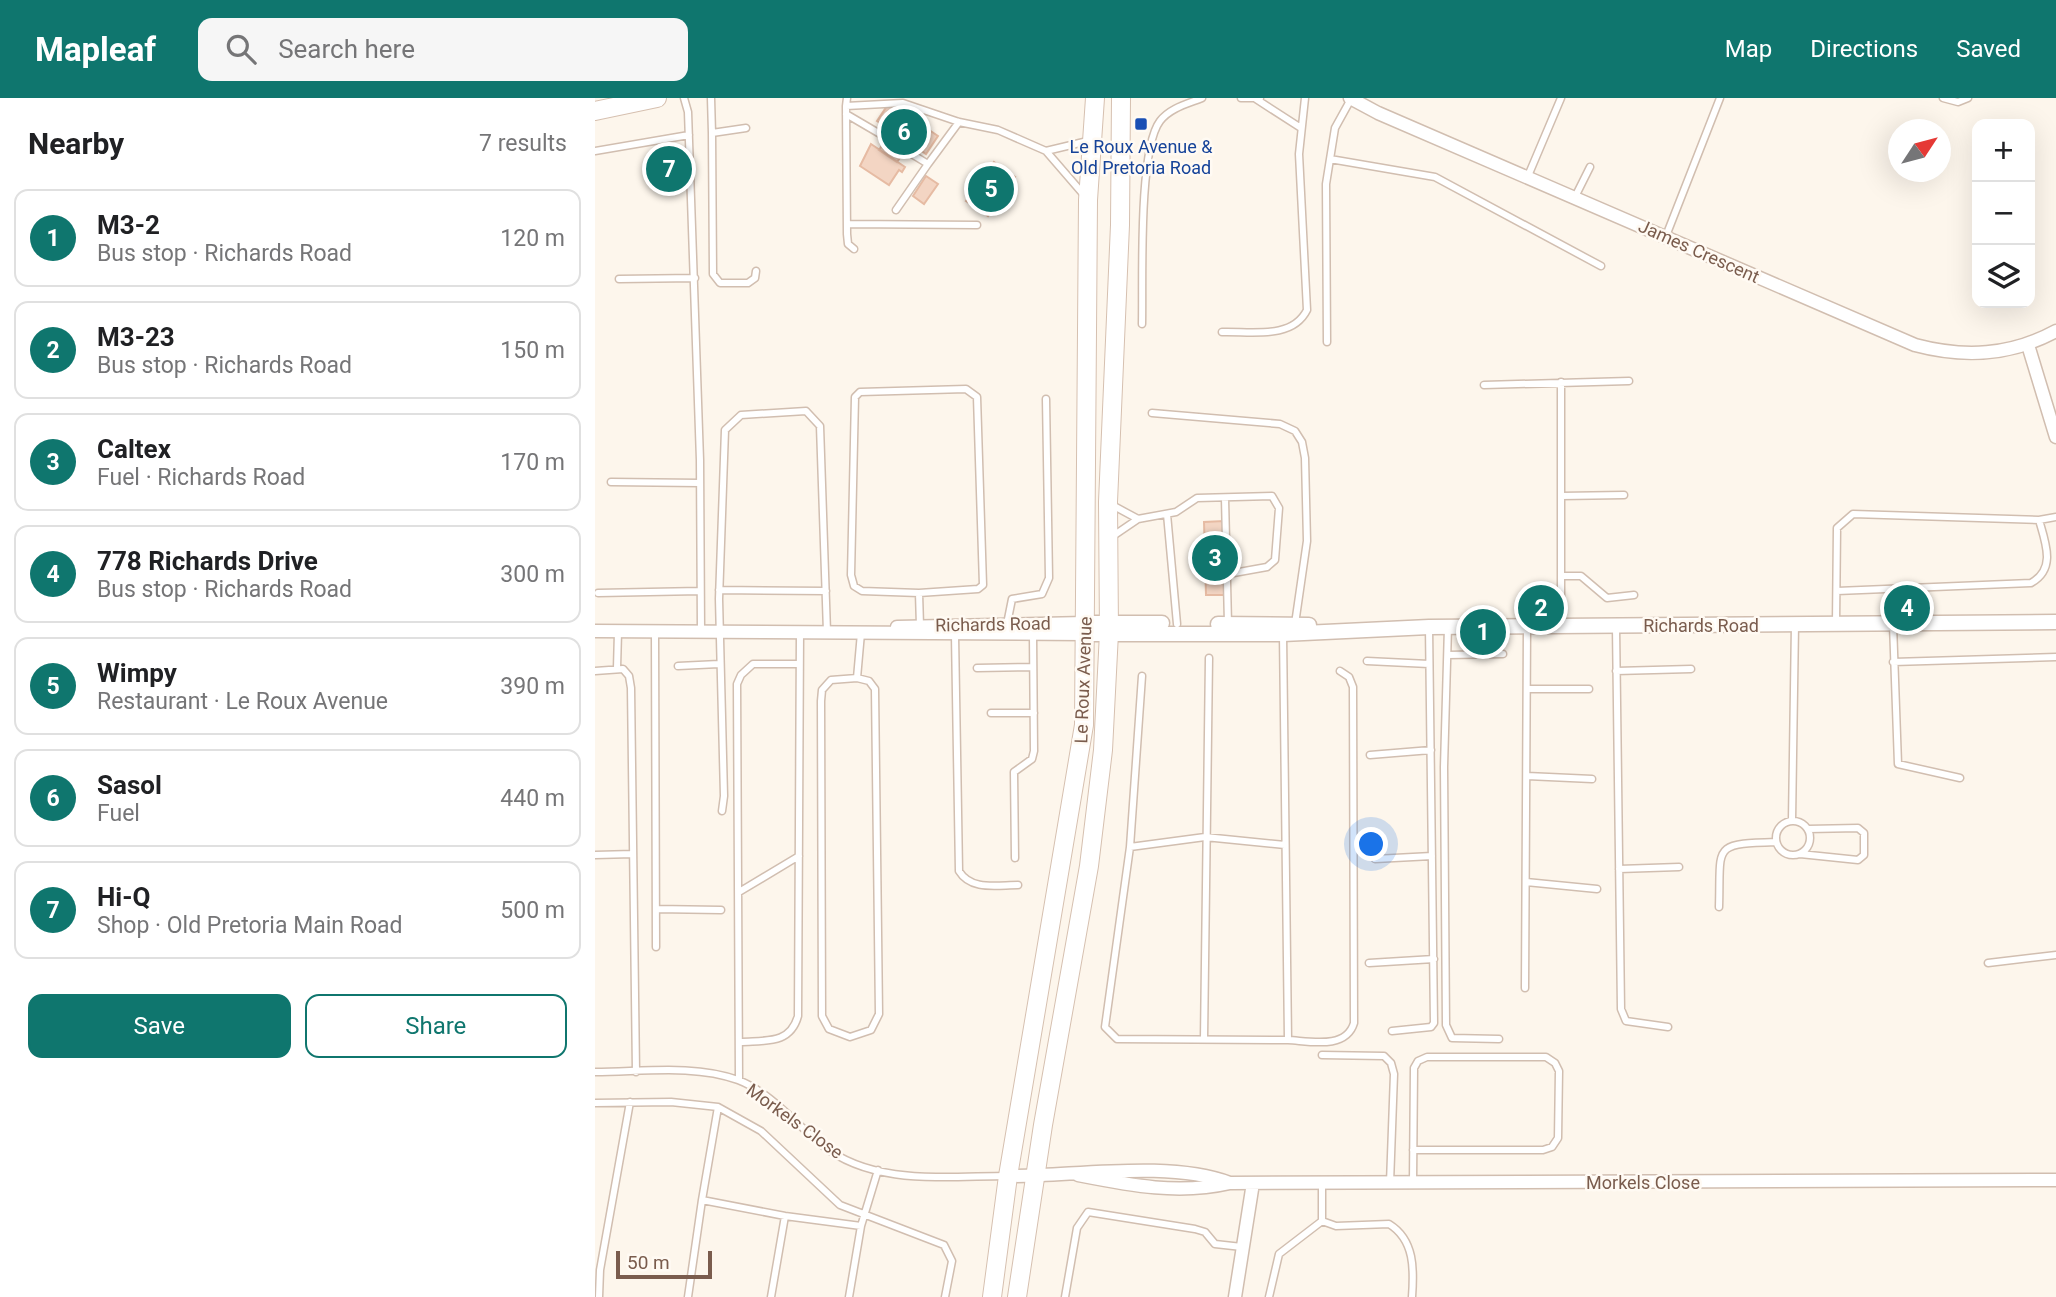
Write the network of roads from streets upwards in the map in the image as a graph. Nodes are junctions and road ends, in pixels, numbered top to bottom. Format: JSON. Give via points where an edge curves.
{"nodes":[{"id":1,"x":657,"y":98,"type":"edge"},
{"id":2,"x":1121,"y":98,"type":"edge"},
{"id":3,"x":1351,"y":99,"type":"edge"},
{"id":4,"x":1094,"y":100,"type":"edge"},
{"id":5,"x":595,"y":111,"type":"edge"},
{"id":6,"x":2056,"y":331,"type":"edge"},
{"id":7,"x":2028,"y":345,"type":"junction"},
{"id":8,"x":2056,"y":437,"type":"edge"},
{"id":9,"x":2056,"y":622,"type":"edge"},
{"id":10,"x":1109,"y":627,"type":"junction"},
{"id":11,"x":1085,"y":628,"type":"junction"},
{"id":12,"x":1228,"y":628,"type":"junction"},
{"id":13,"x":1345,"y":629,"type":"junction"},
{"id":14,"x":595,"y":631,"type":"edge"},
{"id":15,"x":856,"y":633,"type":"junction"},
{"id":16,"x":1009,"y":1176,"type":"junction"},
{"id":17,"x":1037,"y":1176,"type":"junction"},
{"id":18,"x":2056,"y":1180,"type":"edge"},
{"id":19,"x":1253,"y":1183,"type":"junction"},
{"id":20,"x":992,"y":1297,"type":"edge"},
{"id":21,"x":1017,"y":1297,"type":"edge"},
{"id":22,"x":1235,"y":1297,"type":"edge"}],
"edges":[{"from":1,"to":5,"type":"main road"},
{"from":2,"to":10,"type":"main road","name":"Le Roux Avenue","via":[[1108,502]]},
{"from":3,"to":7,"type":"street","name":"James Crescent","via":[[1915,345],[1977,354]]},
{"from":4,"to":11,"type":"main road","name":"Le Roux Avenue","via":[[1088,200]]},
{"from":6,"to":7,"type":"street","name":"James Crescent"},
{"from":7,"to":8,"type":"street"},
{"from":9,"to":13,"type":"street","name":"Richards Road"},
{"from":10,"to":11,"type":"street","name":"Richards Road"},
{"from":10,"to":12,"type":"street","name":"Richards Road"},
{"from":10,"to":12,"type":"street","name":"Richards Road","via":[[1177,624]]},
{"from":10,"to":17,"type":"main road","name":"Le Roux Avenue","via":[[1095,822]]},
{"from":11,"to":15,"type":"street","name":"Richards Road","via":[[1033,635]]},
{"from":11,"to":15,"type":"street","name":"Richards Road","via":[[1007,624]]},
{"from":11,"to":16,"type":"main road","name":"Le Roux Avenue","via":[[1081,750]]},
{"from":12,"to":13,"type":"street","name":"Richards Road","via":[[1295,624]]},
{"from":12,"to":13,"type":"street","name":"Richards Road","via":[[1283,634]]},
{"from":14,"to":15,"type":"street","name":"Richards Road"},
{"from":16,"to":17,"type":"street","name":"Morkels Close"},
{"from":16,"to":20,"type":"main road","name":"Le Roux Avenue"},
{"from":17,"to":19,"type":"street","name":"Morkels Close","via":[[1169,1172]]},
{"from":17,"to":21,"type":"main road","name":"Le Roux Avenue"},
{"from":18,"to":19,"type":"street","name":"Morkels Close"},
{"from":19,"to":22,"type":"street"}]}
